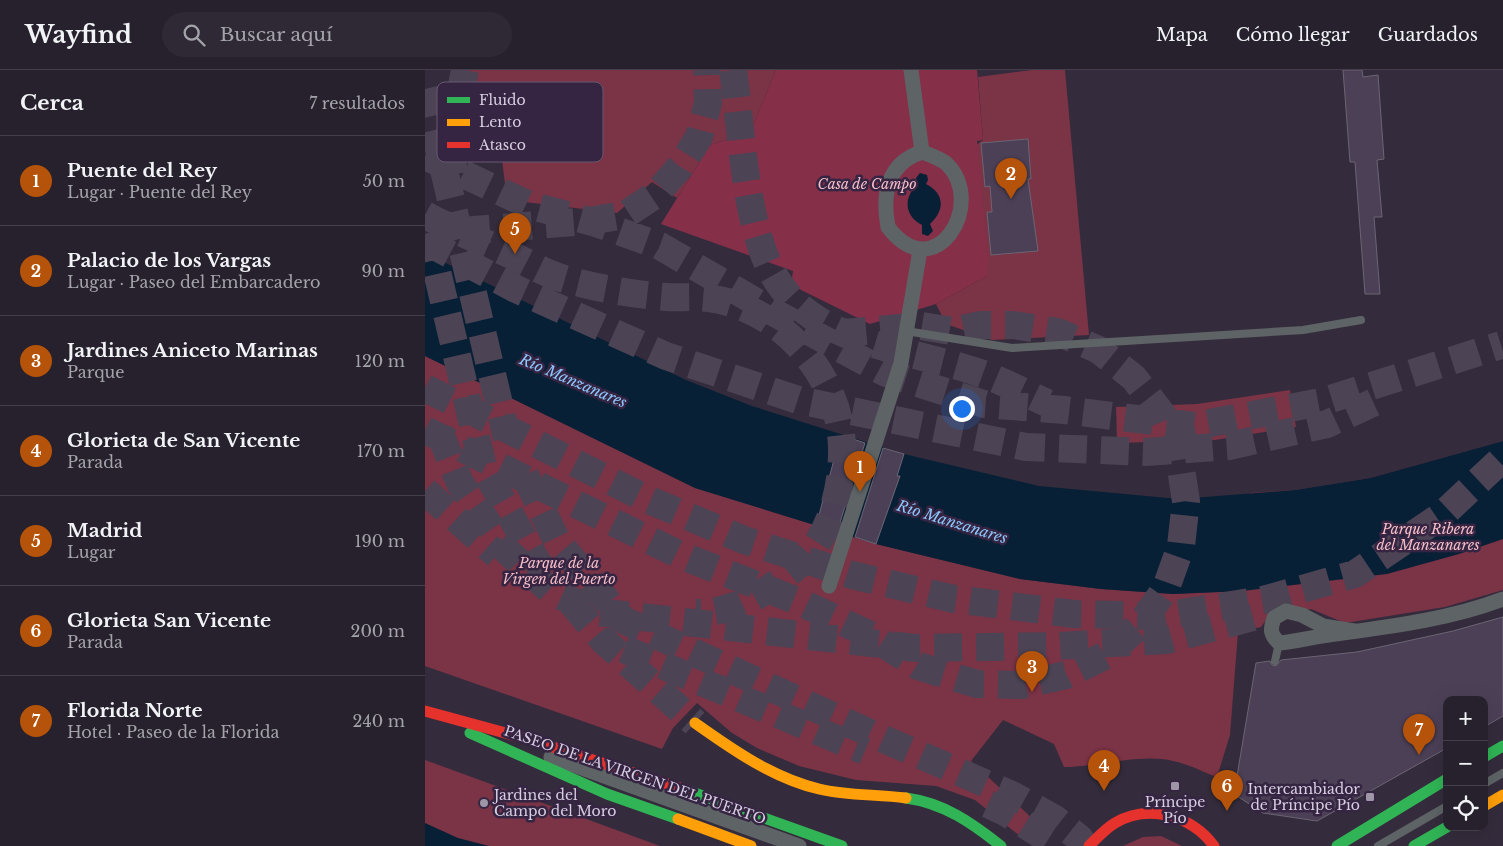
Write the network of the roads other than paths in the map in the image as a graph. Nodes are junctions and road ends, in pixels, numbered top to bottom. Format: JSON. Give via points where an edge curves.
{"nodes":[{"id":1,"x":911,"y":70,"type":"edge"},
{"id":2,"x":922,"y":152,"type":"junction"},
{"id":3,"x":920,"y":250,"type":"junction"},
{"id":4,"x":1361,"y":320,"type":"dead end"},
{"id":5,"x":906,"y":331,"type":"junction"},
{"id":6,"x":829,"y":586,"type":"dead end"},
{"id":7,"x":1503,"y":599,"type":"edge"},
{"id":8,"x":1354,"y":631,"type":"junction"},
{"id":9,"x":1279,"y":643,"type":"junction"},
{"id":10,"x":1275,"y":661,"type":"dead end"},
{"id":11,"x":425,"y":712,"type":"edge"},
{"id":12,"x":695,"y":723,"type":"tunnel mouth"},
{"id":13,"x":1503,"y":746,"type":"edge"},
{"id":14,"x":1488,"y":755,"type":"edge"},
{"id":15,"x":1503,"y":772,"type":"edge"},
{"id":16,"x":1443,"y":781,"type":"edge"},
{"id":17,"x":1488,"y":781,"type":"edge"},
{"id":18,"x":1503,"y":795,"type":"edge"},
{"id":19,"x":1488,"y":804,"type":"edge"},
{"id":20,"x":1443,"y":808,"type":"edge"},
{"id":21,"x":968,"y":822,"type":"junction"},
{"id":22,"x":1443,"y":829,"type":"edge"},
{"id":23,"x":1098,"y":841,"type":"edge"},
{"id":24,"x":751,"y":846,"type":"edge"},
{"id":25,"x":799,"y":846,"type":"edge"},
{"id":26,"x":842,"y":846,"type":"edge"},
{"id":27,"x":980,"y":846,"type":"edge"},
{"id":28,"x":1001,"y":846,"type":"edge"},
{"id":29,"x":1089,"y":846,"type":"edge"},
{"id":30,"x":1214,"y":846,"type":"edge"},
{"id":31,"x":1337,"y":846,"type":"edge"},
{"id":32,"x":1378,"y":846,"type":"edge"},
{"id":33,"x":1414,"y":846,"type":"edge"}],
"edges":[{"from":1,"to":2,"type":"street"},
{"from":2,"to":3,"type":"street","via":[[902,162],[885,193],[888,228],[906,245]]},
{"from":2,"to":3,"type":"street","via":[[947,164],[959,188],[961,206],[955,226],[945,242],[932,249]]},
{"from":3,"to":5,"type":"street"},
{"from":4,"to":5,"type":"lane","via":[[1303,330],[1012,348]]},
{"from":5,"to":6,"type":"street","via":[[901,363]]},
{"from":7,"to":8,"type":"street","via":[[1473,610]]},
{"from":8,"to":9,"type":"street"},
{"from":8,"to":9,"type":"street","via":[[1323,626],[1286,611],[1274,618],[1270,630]]},
{"from":9,"to":10,"type":"lane"},
{"from":11,"to":24,"type":"main road","name":"PASEO DE LA VIRGEN DEL PUERTO","via":[[607,794]]},
{"from":11,"to":25,"type":"street","name":"PASEO DE LA VIRGEN DEL PUERTO"},
{"from":11,"to":26,"type":"main road","name":"PASEO DE LA VIRGEN DEL PUERTO","via":[[496,728],[619,767]]},
{"from":12,"to":21,"type":"main road","via":[[731,749],[790,780],[820,790],[921,800],[945,808]]},
{"from":13,"to":14,"type":"main road"},
{"from":15,"to":17,"type":"lane"},
{"from":16,"to":31,"type":"main road"},
{"from":18,"to":19,"type":"main road"},
{"from":20,"to":32,"type":"lane"},
{"from":21,"to":27,"type":"main road"},
{"from":21,"to":28,"type":"main road"},
{"from":22,"to":33,"type":"main road"},
{"from":23,"to":29,"type":"main road"},
{"from":23,"to":30,"type":"main road","via":[[1123,820],[1144,814],[1160,814],[1191,824]]}]}
